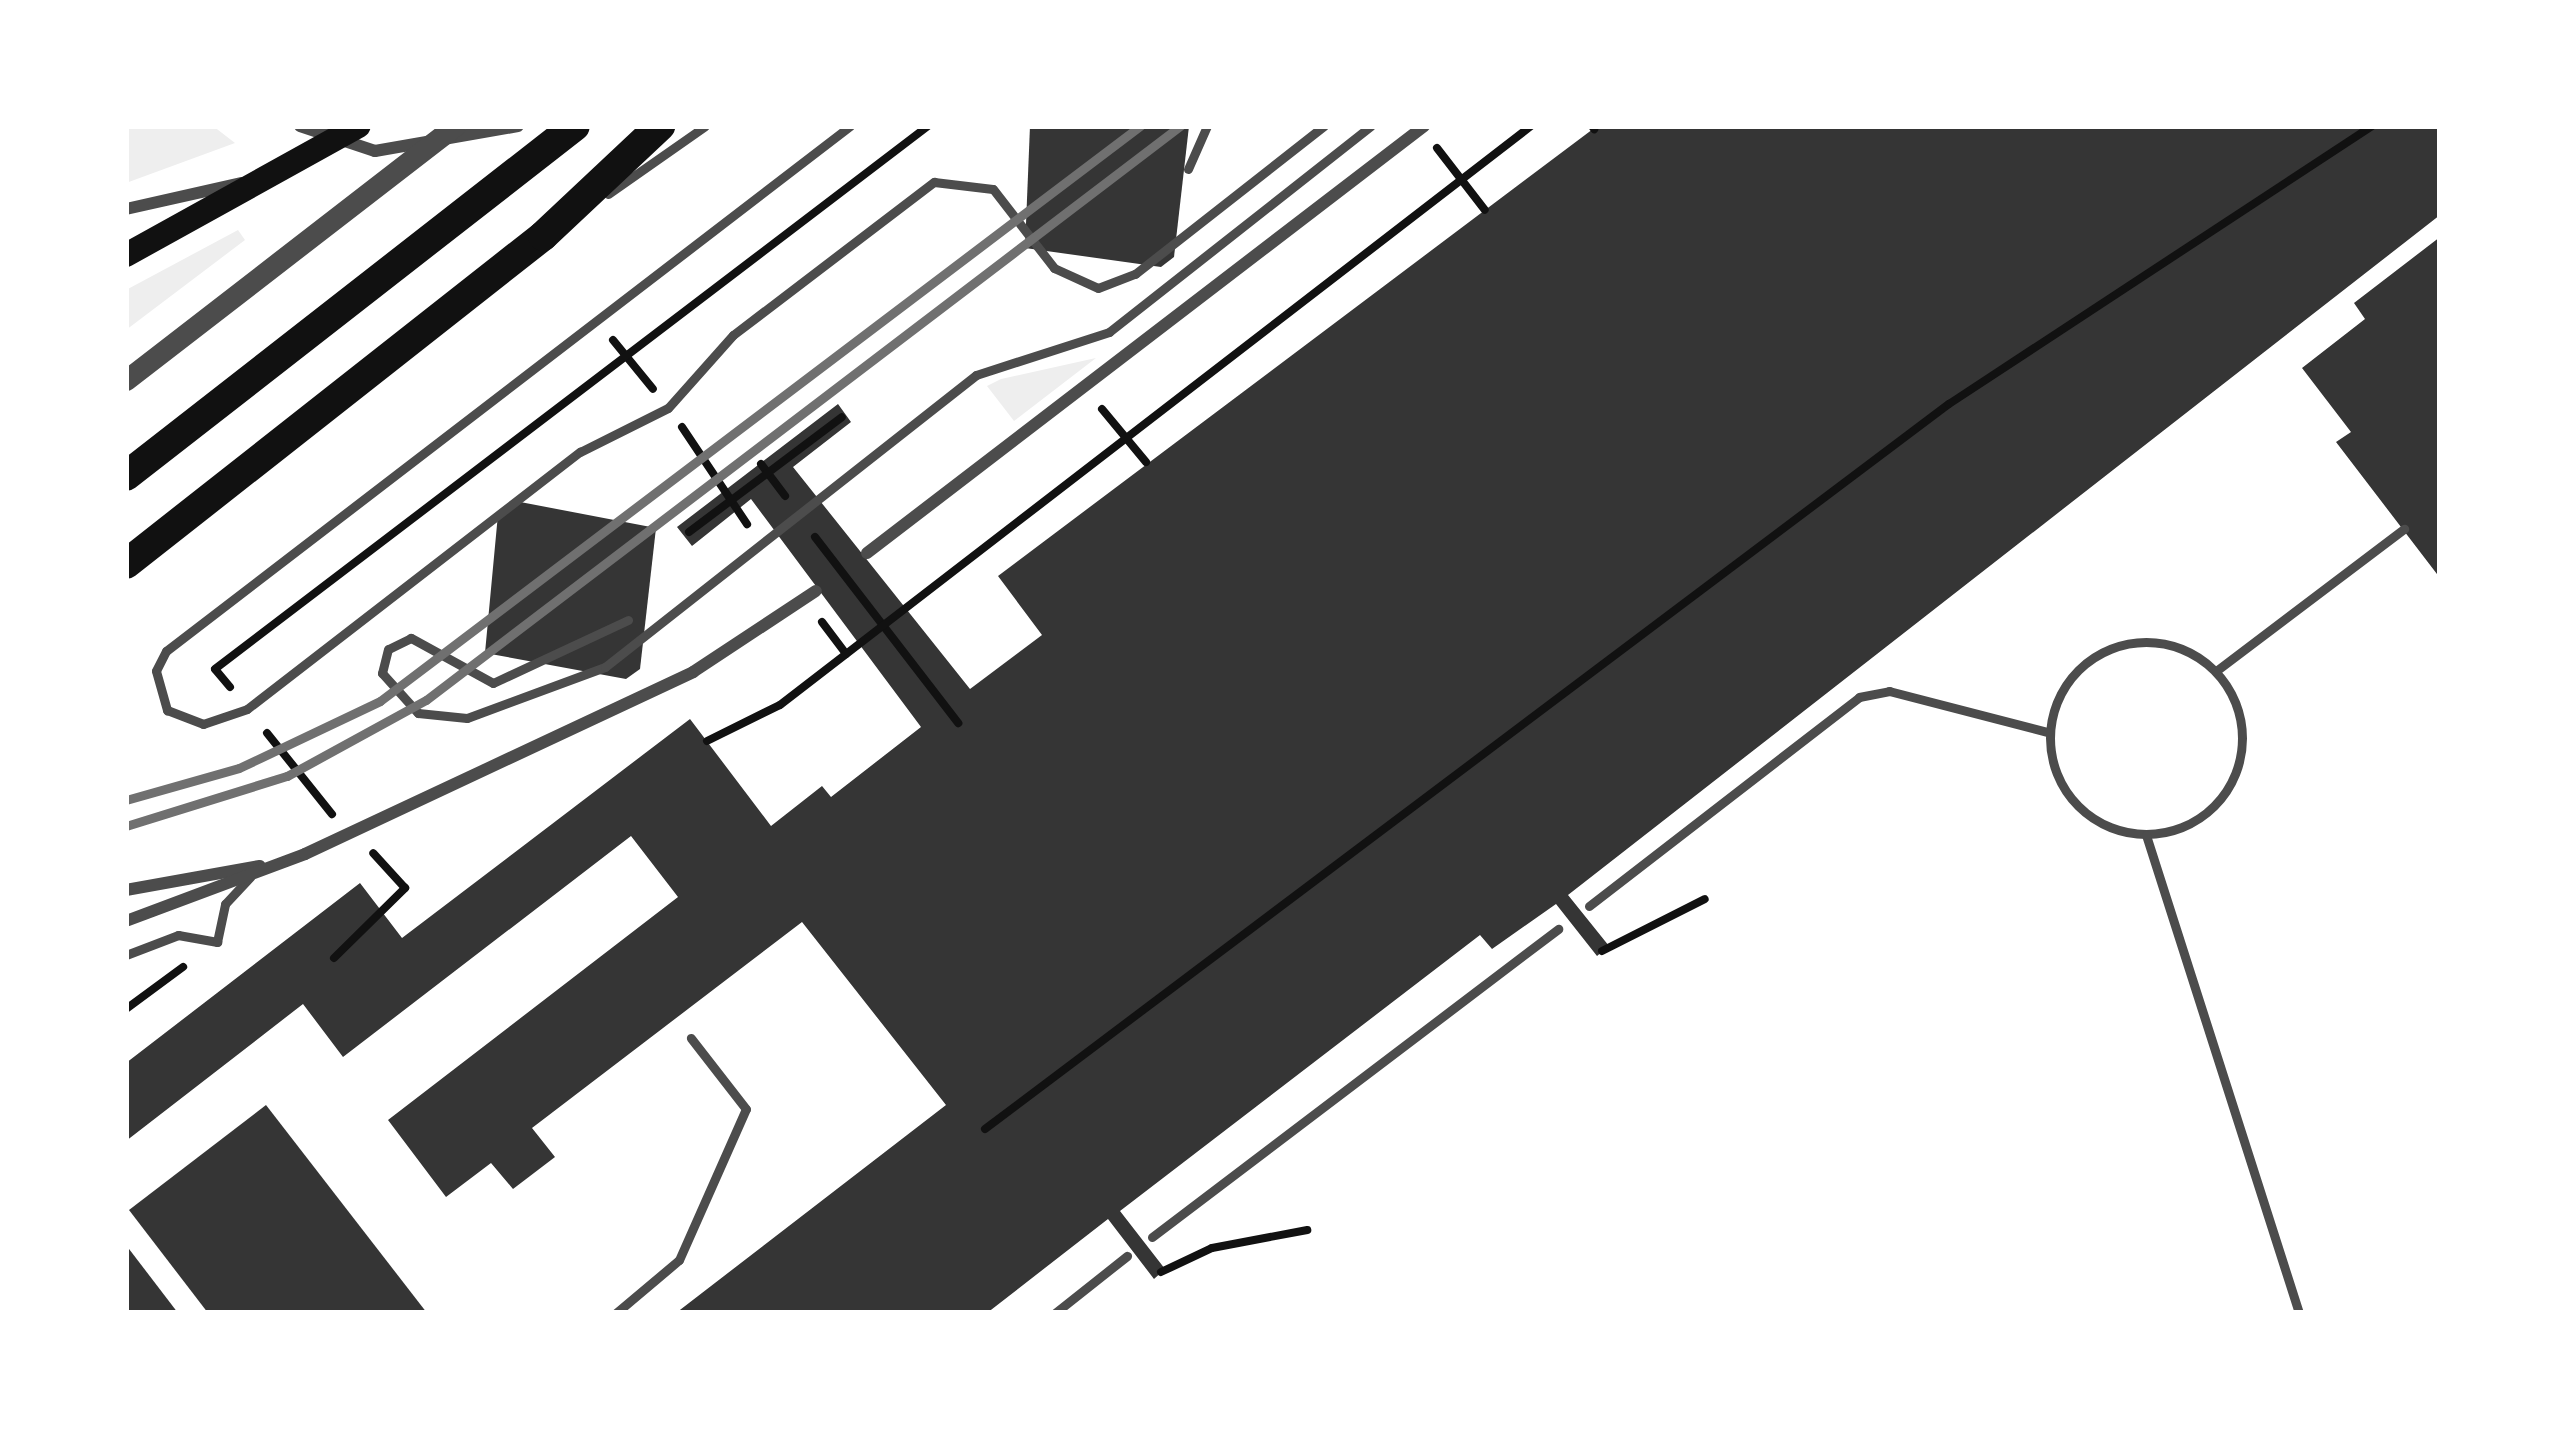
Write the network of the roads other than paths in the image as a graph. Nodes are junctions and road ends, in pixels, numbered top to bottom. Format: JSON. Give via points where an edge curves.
{"nodes":[{"id":1,"x":300,"y":126,"type":"edge"},
{"id":2,"x":359,"y":126,"type":"edge"},
{"id":3,"x":455,"y":126,"type":"edge"},
{"id":4,"x":518,"y":126,"type":"edge"},
{"id":5,"x":574,"y":126,"type":"edge"},
{"id":6,"x":660,"y":126,"type":"edge"},
{"id":7,"x":705,"y":126,"type":"edge"},
{"id":8,"x":850,"y":126,"type":"edge"},
{"id":9,"x":1207,"y":126,"type":"edge"},
{"id":10,"x":1324,"y":126,"type":"edge"},
{"id":11,"x":1371,"y":126,"type":"edge"},
{"id":12,"x":1423,"y":127,"type":"edge"},
{"id":13,"x":1188,"y":170,"type":"dead end"},
{"id":14,"x":260,"y":178,"type":"junction"},
{"id":15,"x":126,"y":209,"type":"edge"},
{"id":16,"x":543,"y":236,"type":"junction"},
{"id":17,"x":126,"y":256,"type":"edge"},
{"id":18,"x":126,"y":380,"type":"edge"},
{"id":19,"x":126,"y":476,"type":"edge"},
{"id":20,"x":2404,"y":529,"type":"dead end"},
{"id":21,"x":867,"y":553,"type":"dead end"},
{"id":22,"x":126,"y":564,"type":"edge"},
{"id":23,"x":816,"y":591,"type":"dead end"},
{"id":24,"x":628,"y":620,"type":"dead end"},
{"id":25,"x":2216,"y":670,"type":"junction"},
{"id":26,"x":2048,"y":732,"type":"junction"},
{"id":27,"x":2146,"y":835,"type":"junction"},
{"id":28,"x":305,"y":854,"type":"junction"},
{"id":29,"x":250,"y":878,"type":"junction"},
{"id":30,"x":126,"y":890,"type":"edge"},
{"id":31,"x":1588,"y":906,"type":"dead end"},
{"id":32,"x":126,"y":920,"type":"edge"},
{"id":33,"x":1558,"y":929,"type":"dead end"},
{"id":34,"x":126,"y":955,"type":"edge"},
{"id":35,"x":691,"y":1037,"type":"dead end"},
{"id":36,"x":1152,"y":1237,"type":"dead end"},
{"id":37,"x":1127,"y":1256,"type":"dead end"},
{"id":38,"x":616,"y":1313,"type":"edge"},
{"id":39,"x":1055,"y":1313,"type":"edge"},
{"id":40,"x":2299,"y":1313,"type":"edge"}],
"edges":[{"from":1,"to":4,"type":"street","via":[[375,151],[496,136]]},
{"from":2,"to":14,"type":"main road"},
{"from":3,"to":18,"type":"street"},
{"from":5,"to":19,"type":"main road"},
{"from":6,"to":16,"type":"main road"},
{"from":7,"to":16,"type":"lane"},
{"from":8,"to":10,"type":"lane","via":[[166,651],[156,671],[167,710],[203,724],[247,709],[580,452],[668,408],[733,335],[934,182],[994,189],[1054,268],[1098,288],[1135,274]]},
{"from":9,"to":13,"type":"lane"},
{"from":11,"to":24,"type":"lane","via":[[1108,332],[976,375],[605,667],[467,718],[418,713],[382,673],[388,649],[411,638],[493,683]]},
{"from":12,"to":21,"type":"street"},
{"from":14,"to":15,"type":"street"},
{"from":14,"to":17,"type":"main road"},
{"from":16,"to":22,"type":"main road"},
{"from":20,"to":25,"type":"lane"},
{"from":23,"to":28,"type":"street","via":[[693,672]]},
{"from":25,"to":26,"type":"lane","via":[[2189,651],[2126,643],[2072,675]]},
{"from":25,"to":27,"type":"lane","via":[[2234,697],[2241,760],[2206,814]]},
{"from":26,"to":27,"type":"lane","via":[[2051,764],[2086,816]]},
{"from":26,"to":31,"type":"lane","via":[[1889,691],[1859,697]]},
{"from":27,"to":40,"type":"lane"},
{"from":28,"to":29,"type":"street"},
{"from":28,"to":30,"type":"street"},
{"from":29,"to":32,"type":"street"},
{"from":29,"to":34,"type":"lane","via":[[225,904],[217,942],[178,935]]},
{"from":33,"to":36,"type":"lane"},
{"from":35,"to":38,"type":"lane","via":[[746,1109],[679,1260]]},
{"from":37,"to":39,"type":"lane"}]}
